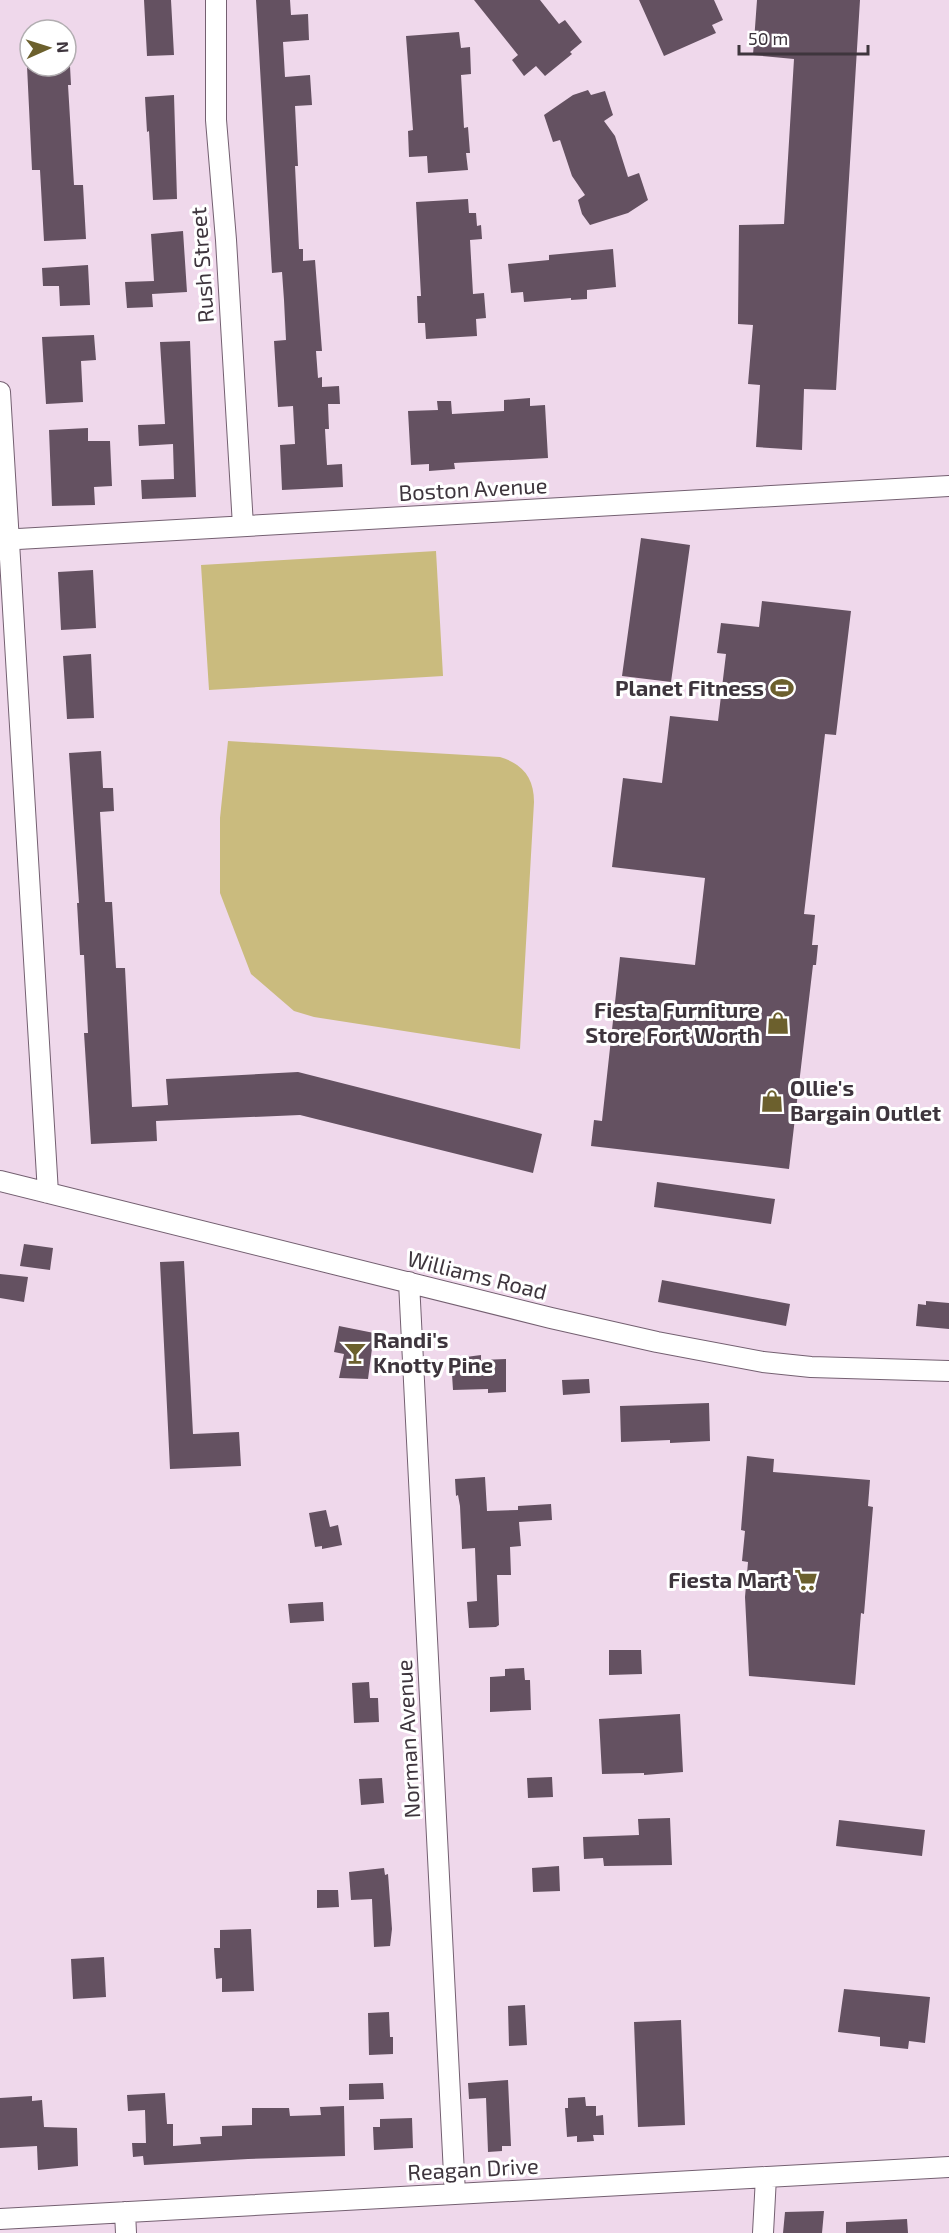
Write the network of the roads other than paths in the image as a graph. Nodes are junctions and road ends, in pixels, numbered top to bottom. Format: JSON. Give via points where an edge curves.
{"nodes":[{"id":1,"x":216,"y":0,"type":"edge"},
{"id":2,"x":0,"y":392,"type":"edge"},
{"id":3,"x":949,"y":486,"type":"edge"},
{"id":4,"x":243,"y":526,"type":"junction"},
{"id":5,"x":4,"y":540,"type":"edge"},
{"id":6,"x":0,"y":1181,"type":"edge"},
{"id":7,"x":48,"y":1193,"type":"junction"},
{"id":8,"x":409,"y":1282,"type":"junction"},
{"id":9,"x":949,"y":1371,"type":"edge"},
{"id":10,"x":949,"y":2167,"type":"edge"},
{"id":11,"x":766,"y":2177,"type":"junction"},
{"id":12,"x":455,"y":2194,"type":"junction"},
{"id":13,"x":125,"y":2212,"type":"junction"},
{"id":14,"x":0,"y":2219,"type":"edge"},
{"id":15,"x":126,"y":2233,"type":"edge"},
{"id":16,"x":763,"y":2233,"type":"edge"}],
"edges":[{"from":1,"to":4,"type":"street","name":"Rush Street","via":[[216,120]]},
{"from":2,"to":5,"type":"street"},
{"from":3,"to":4,"type":"street","name":"Boston Avenue"},
{"from":4,"to":5,"type":"street","name":"Boston Avenue"},
{"from":5,"to":7,"type":"street"},
{"from":6,"to":7,"type":"street","name":"Williams Road"},
{"from":7,"to":8,"type":"street","name":"Williams Road"},
{"from":8,"to":9,"type":"street","name":"Williams Road","via":[[657,1342],[763,1362]]},
{"from":8,"to":12,"type":"street","name":"Norman Avenue"},
{"from":10,"to":11,"type":"street","name":"Reagan Drive"},
{"from":11,"to":12,"type":"street","name":"Reagan Drive"},
{"from":11,"to":16,"type":"street"},
{"from":12,"to":13,"type":"street","name":"Reagan Drive"},
{"from":13,"to":14,"type":"street","name":"Reagan Drive"},
{"from":13,"to":15,"type":"street"}]}
